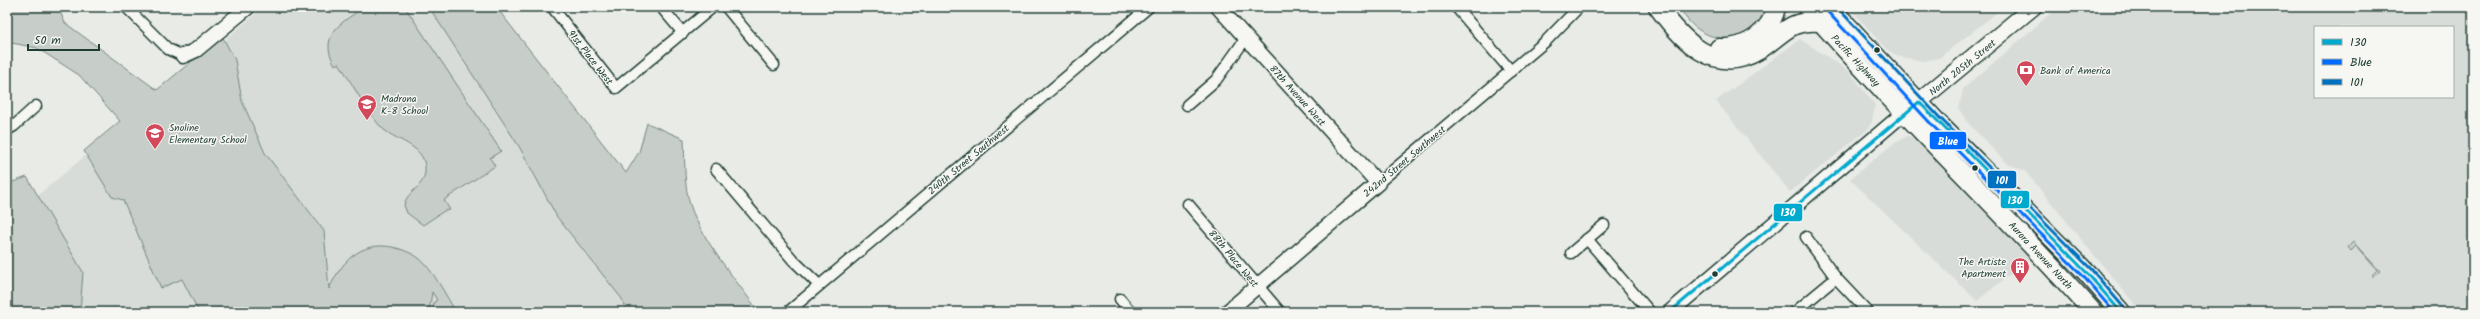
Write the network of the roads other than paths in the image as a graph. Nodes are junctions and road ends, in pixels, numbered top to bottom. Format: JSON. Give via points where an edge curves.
{"nodes":[{"id":1,"x":126,"y":7,"type":"edge"},
{"id":2,"x":248,"y":7,"type":"edge"},
{"id":3,"x":552,"y":7,"type":"edge"},
{"id":4,"x":661,"y":7,"type":"edge"},
{"id":5,"x":713,"y":7,"type":"edge"},
{"id":6,"x":726,"y":7,"type":"edge"},
{"id":7,"x":1149,"y":7,"type":"edge"},
{"id":8,"x":1218,"y":7,"type":"edge"},
{"id":9,"x":1456,"y":7,"type":"edge"},
{"id":10,"x":1579,"y":7,"type":"edge"},
{"id":11,"x":1658,"y":7,"type":"edge"},
{"id":12,"x":1674,"y":7,"type":"edge"},
{"id":13,"x":1776,"y":7,"type":"edge"},
{"id":14,"x":1808,"y":7,"type":"edge"},
{"id":15,"x":1830,"y":7,"type":"edge"},
{"id":16,"x":2033,"y":7,"type":"edge"},
{"id":17,"x":1821,"y":22,"type":"junction"},
{"id":18,"x":683,"y":33,"type":"junction"},
{"id":19,"x":1246,"y":38,"type":"junction"},
{"id":20,"x":183,"y":56,"type":"joint"},
{"id":21,"x":774,"y":65,"type":"dead end"},
{"id":22,"x":1511,"y":71,"type":"junction"},
{"id":23,"x":1919,"y":102,"type":"junction"},
{"id":24,"x":1187,"y":105,"type":"dead end"},
{"id":25,"x":36,"y":106,"type":"dead end"},
{"id":26,"x":1904,"y":113,"type":"junction"},
{"id":27,"x":7,"y":130,"type":"edge"},
{"id":28,"x":716,"y":169,"type":"dead end"},
{"id":29,"x":1378,"y":183,"type":"junction"},
{"id":30,"x":1188,"y":204,"type":"dead end"},
{"id":31,"x":1604,"y":225,"type":"dead end"},
{"id":32,"x":1806,"y":237,"type":"dead end"},
{"id":33,"x":1587,"y":239,"type":"junction"},
{"id":34,"x":1571,"y":253,"type":"dead end"},
{"id":35,"x":1836,"y":278,"type":"junction"},
{"id":36,"x":819,"y":285,"type":"junction"},
{"id":37,"x":1257,"y":286,"type":"junction"},
{"id":38,"x":1120,"y":299,"type":"dead end"},
{"id":39,"x":788,"y":312,"type":"edge"},
{"id":40,"x":1131,"y":312,"type":"edge"},
{"id":41,"x":1227,"y":312,"type":"edge"},
{"id":42,"x":1280,"y":312,"type":"edge"},
{"id":43,"x":1650,"y":312,"type":"edge"},
{"id":44,"x":1670,"y":312,"type":"edge"},
{"id":45,"x":1796,"y":312,"type":"edge"},
{"id":46,"x":1868,"y":312,"type":"edge"},
{"id":47,"x":2093,"y":312,"type":"edge"},
{"id":48,"x":2121,"y":312,"type":"edge"}],
"edges":[{"from":1,"to":20,"type":"street","via":[[168,49]]},
{"from":2,"to":20,"type":"street","via":[[196,50]]},
{"from":3,"to":18,"type":"street","name":"91st Place West","via":[[616,88]]},
{"from":4,"to":18,"type":"street"},
{"from":5,"to":18,"type":"street"},
{"from":6,"to":21,"type":"street"},
{"from":7,"to":36,"type":"street","name":"240th Street Southwest"},
{"from":8,"to":19,"type":"street","name":"87th Avenue West"},
{"from":9,"to":22,"type":"street"},
{"from":10,"to":22,"type":"street","name":"242nd Street Southwest","via":[[1546,41]]},
{"from":11,"to":17,"type":"highway","via":[[1679,36],[1691,46],[1705,54],[1733,59],[1748,56],[1790,27],[1804,21]]},
{"from":12,"to":13,"type":"highway","via":[[1682,26],[1691,36],[1704,44],[1722,48],[1736,47],[1761,34],[1769,27]]},
{"from":14,"to":17,"type":"highway","name":"Pacific Highway"},
{"from":15,"to":23,"type":"highway","name":"Pacific Highway"},
{"from":16,"to":23,"type":"main road","name":"North 205th Street"},
{"from":17,"to":26,"type":"highway","name":"Pacific Highway"},
{"from":19,"to":24,"type":"street","via":[[1216,80]]},
{"from":19,"to":29,"type":"street","name":"87th Avenue West"},
{"from":22,"to":29,"type":"street","name":"242nd Street Southwest"},
{"from":23,"to":26,"type":"main road","name":"North 205th Street"},
{"from":23,"to":48,"type":"highway","name":"Aurora Avenue North","via":[[2087,272]]},
{"from":25,"to":27,"type":"street"},
{"from":26,"to":44,"type":"street","name":"North 205th Street"},
{"from":26,"to":47,"type":"highway","name":"Aurora Avenue North"},
{"from":28,"to":36,"type":"street","via":[[793,260]]},
{"from":29,"to":37,"type":"street","name":"242nd Street Southwest"},
{"from":30,"to":37,"type":"street","name":"88th Place West"},
{"from":31,"to":33,"type":"street"},
{"from":32,"to":35,"type":"street"},
{"from":33,"to":34,"type":"street"},
{"from":33,"to":43,"type":"street"},
{"from":35,"to":45,"type":"street"},
{"from":35,"to":46,"type":"street"},
{"from":36,"to":39,"type":"street","name":"240th Street Southwest"},
{"from":37,"to":41,"type":"street","name":"242nd Street Southwest"},
{"from":37,"to":42,"type":"street","name":"88th Place West"},
{"from":38,"to":40,"type":"street"}]}
